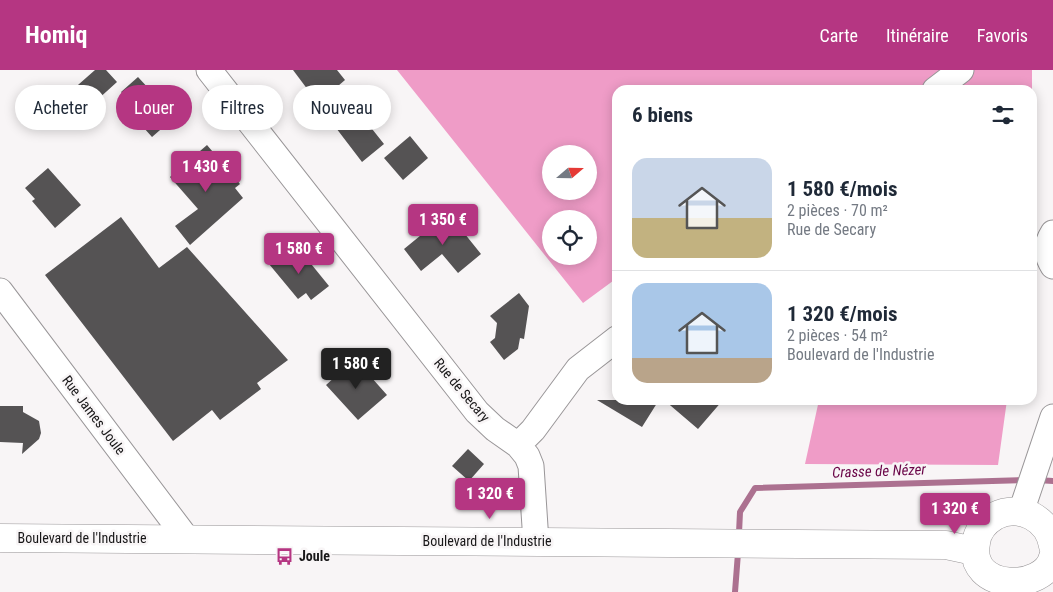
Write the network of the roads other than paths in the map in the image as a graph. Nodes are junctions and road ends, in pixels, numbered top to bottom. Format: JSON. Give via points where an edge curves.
{"nodes":[{"id":1,"x":209,"y":70,"type":"edge"},
{"id":2,"x":961,"y":70,"type":"edge"},
{"id":3,"x":942,"y":85,"type":"edge"},
{"id":4,"x":1053,"y":233,"type":"edge"},
{"id":5,"x":1053,"y":266,"type":"edge"},
{"id":6,"x":0,"y":291,"type":"edge"},
{"id":7,"x":612,"y":343,"type":"edge"},
{"id":8,"x":1053,"y":417,"type":"edge"},
{"id":9,"x":518,"y":445,"type":"junction"},
{"id":10,"x":1029,"y":490,"type":"junction"},
{"id":11,"x":0,"y":538,"type":"edge"},
{"id":12,"x":187,"y":539,"type":"junction"},
{"id":13,"x":536,"y":542,"type":"junction"},
{"id":14,"x":1053,"y":546,"type":"edge"},
{"id":15,"x":974,"y":551,"type":"junction"},
{"id":16,"x":1053,"y":556,"type":"edge"},
{"id":17,"x":1014,"y":591,"type":"edge"}],
"edges":[{"from":1,"to":9,"type":"street","name":"Rue de Secary","via":[[477,412]]},
{"from":2,"to":3,"type":"street"},
{"from":4,"to":5,"type":"street","via":[[1047,246]]},
{"from":6,"to":12,"type":"street","name":"Rue James Joule"},
{"from":7,"to":9,"type":"street","via":[[578,369]]},
{"from":8,"to":10,"type":"street"},
{"from":9,"to":13,"type":"street","name":"Rue de Secary","via":[[531,466]]},
{"from":10,"to":14,"type":"street","via":[[1031,515],[1048,530]]},
{"from":10,"to":15,"type":"street","via":[[1007,512],[984,526],[976,537]]},
{"from":11,"to":12,"type":"street","name":"Boulevard de l'Industrie"},
{"from":12,"to":13,"type":"street","name":"Boulevard de l'Industrie"},
{"from":13,"to":15,"type":"street","name":"Boulevard de l'Industrie","via":[[946,545]]},
{"from":15,"to":17,"type":"street","via":[[976,563],[986,579],[1002,589]]},
{"from":16,"to":17,"type":"street","via":[[1046,575],[1037,584]]}]}
